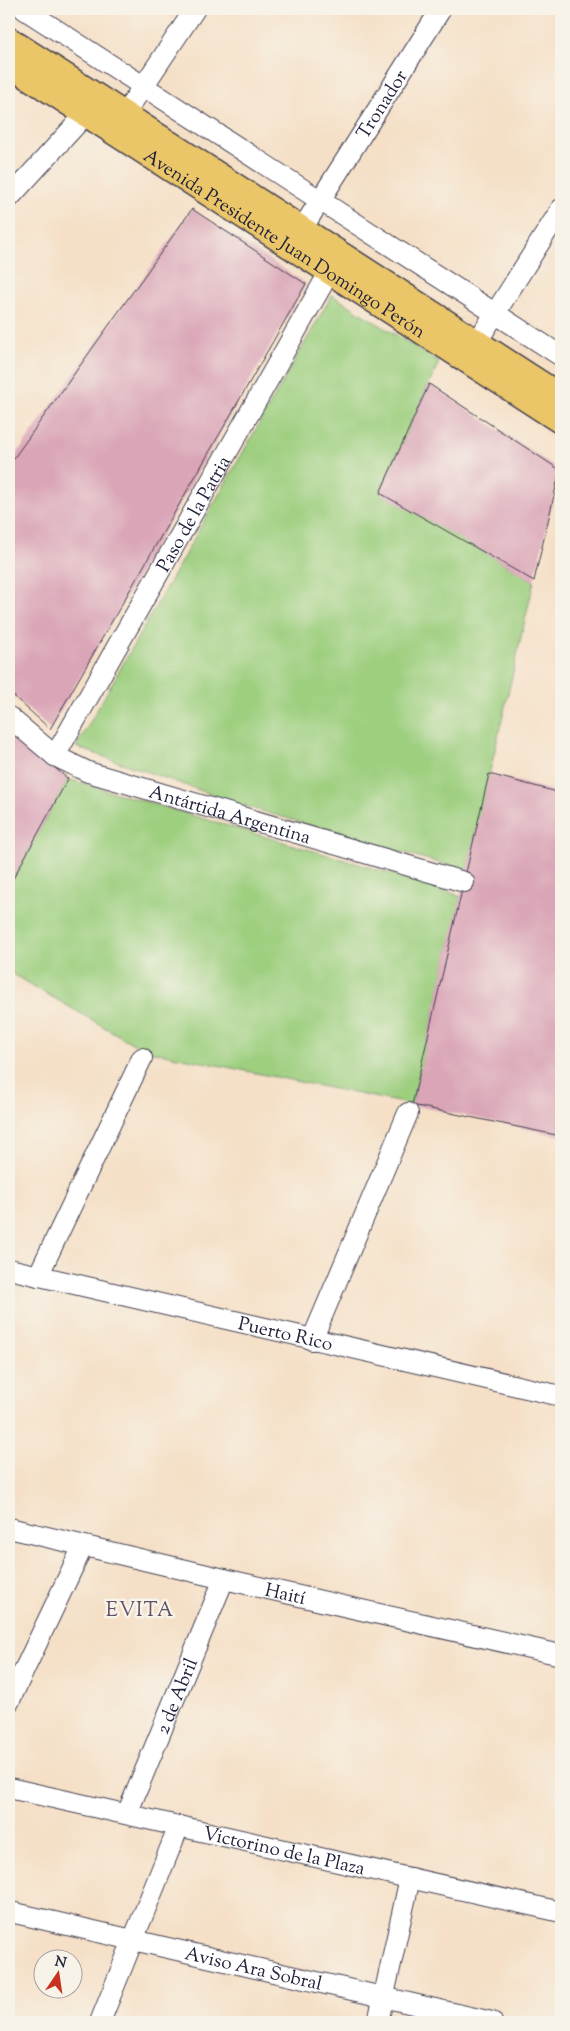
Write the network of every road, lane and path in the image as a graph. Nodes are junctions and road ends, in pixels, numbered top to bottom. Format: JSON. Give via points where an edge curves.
{"nodes":[{"id":1,"x":24,"y":9,"type":"edge"},
{"id":2,"x":194,"y":9,"type":"edge"},
{"id":3,"x":442,"y":9,"type":"edge"},
{"id":4,"x":9,"y":40,"type":"edge"},
{"id":5,"x":9,"y":64,"type":"edge"},
{"id":6,"x":143,"y":86,"type":"junction"},
{"id":7,"x":93,"y":106,"type":"junction"},
{"id":8,"x":124,"y":116,"type":"junction"},
{"id":9,"x":9,"y":198,"type":"edge"},
{"id":10,"x":320,"y":200,"type":"junction"},
{"id":11,"x":561,"y":209,"type":"edge"},
{"id":12,"x":302,"y":229,"type":"junction"},
{"id":13,"x":330,"y":271,"type":"junction"},
{"id":14,"x":496,"y":314,"type":"junction"},
{"id":15,"x":477,"y":342,"type":"junction"},
{"id":16,"x":561,"y":356,"type":"edge"},
{"id":17,"x":561,"y":397,"type":"edge"},
{"id":18,"x":561,"y":421,"type":"edge"},
{"id":19,"x":9,"y":717,"type":"edge"},
{"id":20,"x":55,"y":756,"type":"junction"},
{"id":21,"x":464,"y":882,"type":"dead end"},
{"id":22,"x":142,"y":1058,"type":"dead end"},
{"id":23,"x":408,"y":1113,"type":"dead end"},
{"id":24,"x":9,"y":1269,"type":"edge"},
{"id":25,"x":38,"y":1276,"type":"junction"},
{"id":26,"x":312,"y":1340,"type":"junction"},
{"id":27,"x":561,"y":1396,"type":"edge"},
{"id":28,"x":9,"y":1528,"type":"edge"},
{"id":29,"x":83,"y":1546,"type":"junction"},
{"id":30,"x":224,"y":1579,"type":"junction"},
{"id":31,"x":561,"y":1655,"type":"edge"},
{"id":32,"x":9,"y":1702,"type":"edge"},
{"id":33,"x":9,"y":1788,"type":"edge"},
{"id":34,"x":127,"y":1814,"type":"junction"},
{"id":35,"x":179,"y":1826,"type":"junction"},
{"id":36,"x":410,"y":1878,"type":"junction"},
{"id":37,"x":561,"y":1912,"type":"edge"},
{"id":38,"x":15,"y":1913,"type":"dead end"},
{"id":39,"x":134,"y":1941,"type":"junction"},
{"id":40,"x":383,"y":1997,"type":"junction"},
{"id":41,"x":100,"y":2022,"type":"edge"},
{"id":42,"x":378,"y":2022,"type":"edge"},
{"id":43,"x":492,"y":2022,"type":"edge"}],
"edges":[{"from":1,"to":6,"type":"street"},
{"from":2,"to":6,"type":"street"},
{"from":3,"to":10,"type":"street","name":"Tronador"},
{"from":4,"to":7,"type":"main road","name":"Avenida Presidente Juan Domingo Perón"},
{"from":5,"to":7,"type":"main road","name":"Avenida Presidente Juan Domingo Perón"},
{"from":6,"to":8,"type":"street"},
{"from":6,"to":10,"type":"street"},
{"from":7,"to":8,"type":"main road","name":"Avenida Presidente Juan Domingo Perón"},
{"from":7,"to":9,"type":"street"},
{"from":7,"to":13,"type":"main road","name":"Avenida Presidente Juan Domingo Perón"},
{"from":8,"to":12,"type":"main road","name":"Avenida Presidente Juan Domingo Perón"},
{"from":10,"to":12,"type":"street","name":"Tronador"},
{"from":10,"to":14,"type":"street"},
{"from":11,"to":14,"type":"street"},
{"from":12,"to":15,"type":"main road","name":"Avenida Presidente Juan Domingo Perón"},
{"from":13,"to":18,"type":"main road","name":"Avenida Presidente Juan Domingo Perón"},
{"from":13,"to":20,"type":"street","name":"Paso de la Patria"},
{"from":14,"to":15,"type":"street"},
{"from":14,"to":16,"type":"street"},
{"from":15,"to":17,"type":"main road","name":"Avenida Presidente Juan Domingo Perón"},
{"from":19,"to":20,"type":"street","name":"Antártida Argentina"},
{"from":20,"to":21,"type":"street","name":"Antártida Argentina","via":[[88,772]]},
{"from":22,"to":25,"type":"street"},
{"from":23,"to":26,"type":"street"},
{"from":24,"to":25,"type":"street","name":"Puerto Rico"},
{"from":25,"to":26,"type":"street","name":"Puerto Rico"},
{"from":26,"to":27,"type":"street","name":"Puerto Rico"},
{"from":28,"to":29,"type":"street","name":"Haití"},
{"from":29,"to":30,"type":"street","name":"Haití"},
{"from":29,"to":32,"type":"street"},
{"from":30,"to":31,"type":"street","name":"Haití"},
{"from":30,"to":34,"type":"street","name":"2 de Abril"},
{"from":33,"to":34,"type":"street","name":"Victorino de la Plaza"},
{"from":34,"to":35,"type":"street","name":"Victorino de la Plaza"},
{"from":35,"to":36,"type":"street","name":"Victorino de la Plaza"},
{"from":35,"to":39,"type":"street"},
{"from":36,"to":37,"type":"street","name":"Victorino de la Plaza"},
{"from":36,"to":40,"type":"street"},
{"from":38,"to":39,"type":"street","name":"Aviso Ara Sobral"},
{"from":39,"to":40,"type":"street","name":"Aviso Ara Sobral"},
{"from":39,"to":41,"type":"street"},
{"from":40,"to":42,"type":"street"},
{"from":40,"to":43,"type":"street","name":"Aviso Ara Sobral"}]}
